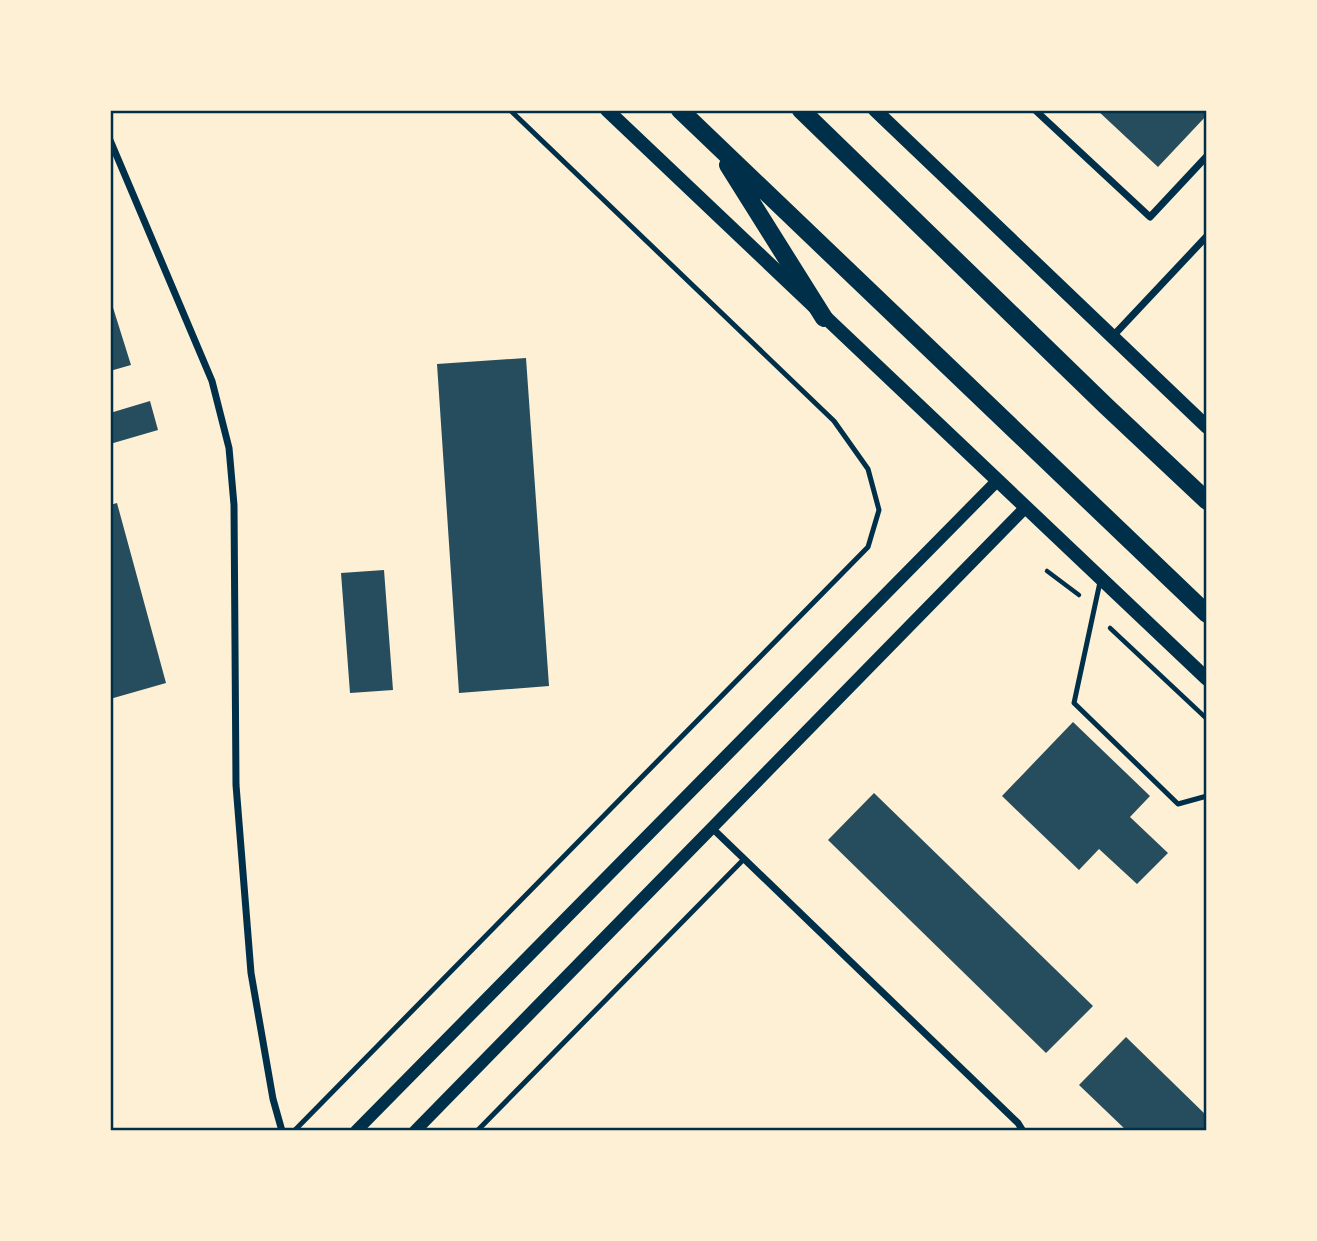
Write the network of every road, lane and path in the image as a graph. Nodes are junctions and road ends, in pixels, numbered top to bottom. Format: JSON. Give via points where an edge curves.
{"nodes":[{"id":1,"x":510,"y":110,"type":"edge"},
{"id":2,"x":607,"y":110,"type":"edge"},
{"id":3,"x":680,"y":110,"type":"edge"},
{"id":4,"x":801,"y":110,"type":"edge"},
{"id":5,"x":876,"y":110,"type":"edge"},
{"id":6,"x":1034,"y":110,"type":"edge"},
{"id":7,"x":110,"y":140,"type":"edge"},
{"id":8,"x":713,"y":142,"type":"junction"},
{"id":9,"x":1207,"y":156,"type":"edge"},
{"id":10,"x":1207,"y":236,"type":"edge"},
{"id":11,"x":824,"y":318,"type":"junction"},
{"id":12,"x":1113,"y":336,"type":"junction"},
{"id":13,"x":1207,"y":427,"type":"edge"},
{"id":14,"x":997,"y":481,"type":"junction"},
{"id":15,"x":1207,"y":501,"type":"edge"},
{"id":16,"x":1026,"y":507,"type":"junction"},
{"id":17,"x":1047,"y":571,"type":"dead end"},
{"id":18,"x":1101,"y":578,"type":"junction"},
{"id":19,"x":1079,"y":595,"type":"dead end"},
{"id":20,"x":1207,"y":614,"type":"edge"},
{"id":21,"x":1110,"y":628,"type":"dead end"},
{"id":22,"x":1207,"y":679,"type":"edge"},
{"id":23,"x":1207,"y":719,"type":"edge"},
{"id":24,"x":1207,"y":796,"type":"edge"},
{"id":25,"x":712,"y":828,"type":"junction"},
{"id":26,"x":744,"y":859,"type":"junction"},
{"id":27,"x":282,"y":1131,"type":"edge"},
{"id":28,"x":294,"y":1131,"type":"edge"},
{"id":29,"x":356,"y":1131,"type":"edge"},
{"id":30,"x":415,"y":1131,"type":"edge"},
{"id":31,"x":477,"y":1131,"type":"edge"},
{"id":32,"x":1023,"y":1131,"type":"edge"}],
"edges":[{"from":1,"to":28,"type":"lane","via":[[834,421],[868,469],[879,510],[868,547]]},
{"from":2,"to":11,"type":"main road"},
{"from":3,"to":8,"type":"main road"},
{"from":4,"to":15,"type":"main road"},
{"from":5,"to":12,"type":"main road"},
{"from":6,"to":9,"type":"street","via":[[1150,217]]},
{"from":7,"to":27,"type":"street","via":[[212,381],[229,448],[234,505],[236,785],[251,973]]},
{"from":8,"to":11,"type":"main road"},
{"from":8,"to":20,"type":"main road"},
{"from":10,"to":12,"type":"street"},
{"from":11,"to":14,"type":"main road"},
{"from":12,"to":13,"type":"main road"},
{"from":14,"to":16,"type":"main road"},
{"from":14,"to":29,"type":"street"},
{"from":16,"to":18,"type":"main road"},
{"from":16,"to":25,"type":"street"},
{"from":17,"to":19,"type":"path"},
{"from":18,"to":22,"type":"main road"},
{"from":18,"to":24,"type":"lane","via":[[1074,703],[1178,803]]},
{"from":21,"to":23,"type":"path"},
{"from":25,"to":26,"type":"street"},
{"from":25,"to":30,"type":"street"},
{"from":26,"to":31,"type":"lane"},
{"from":26,"to":32,"type":"street"}]}
